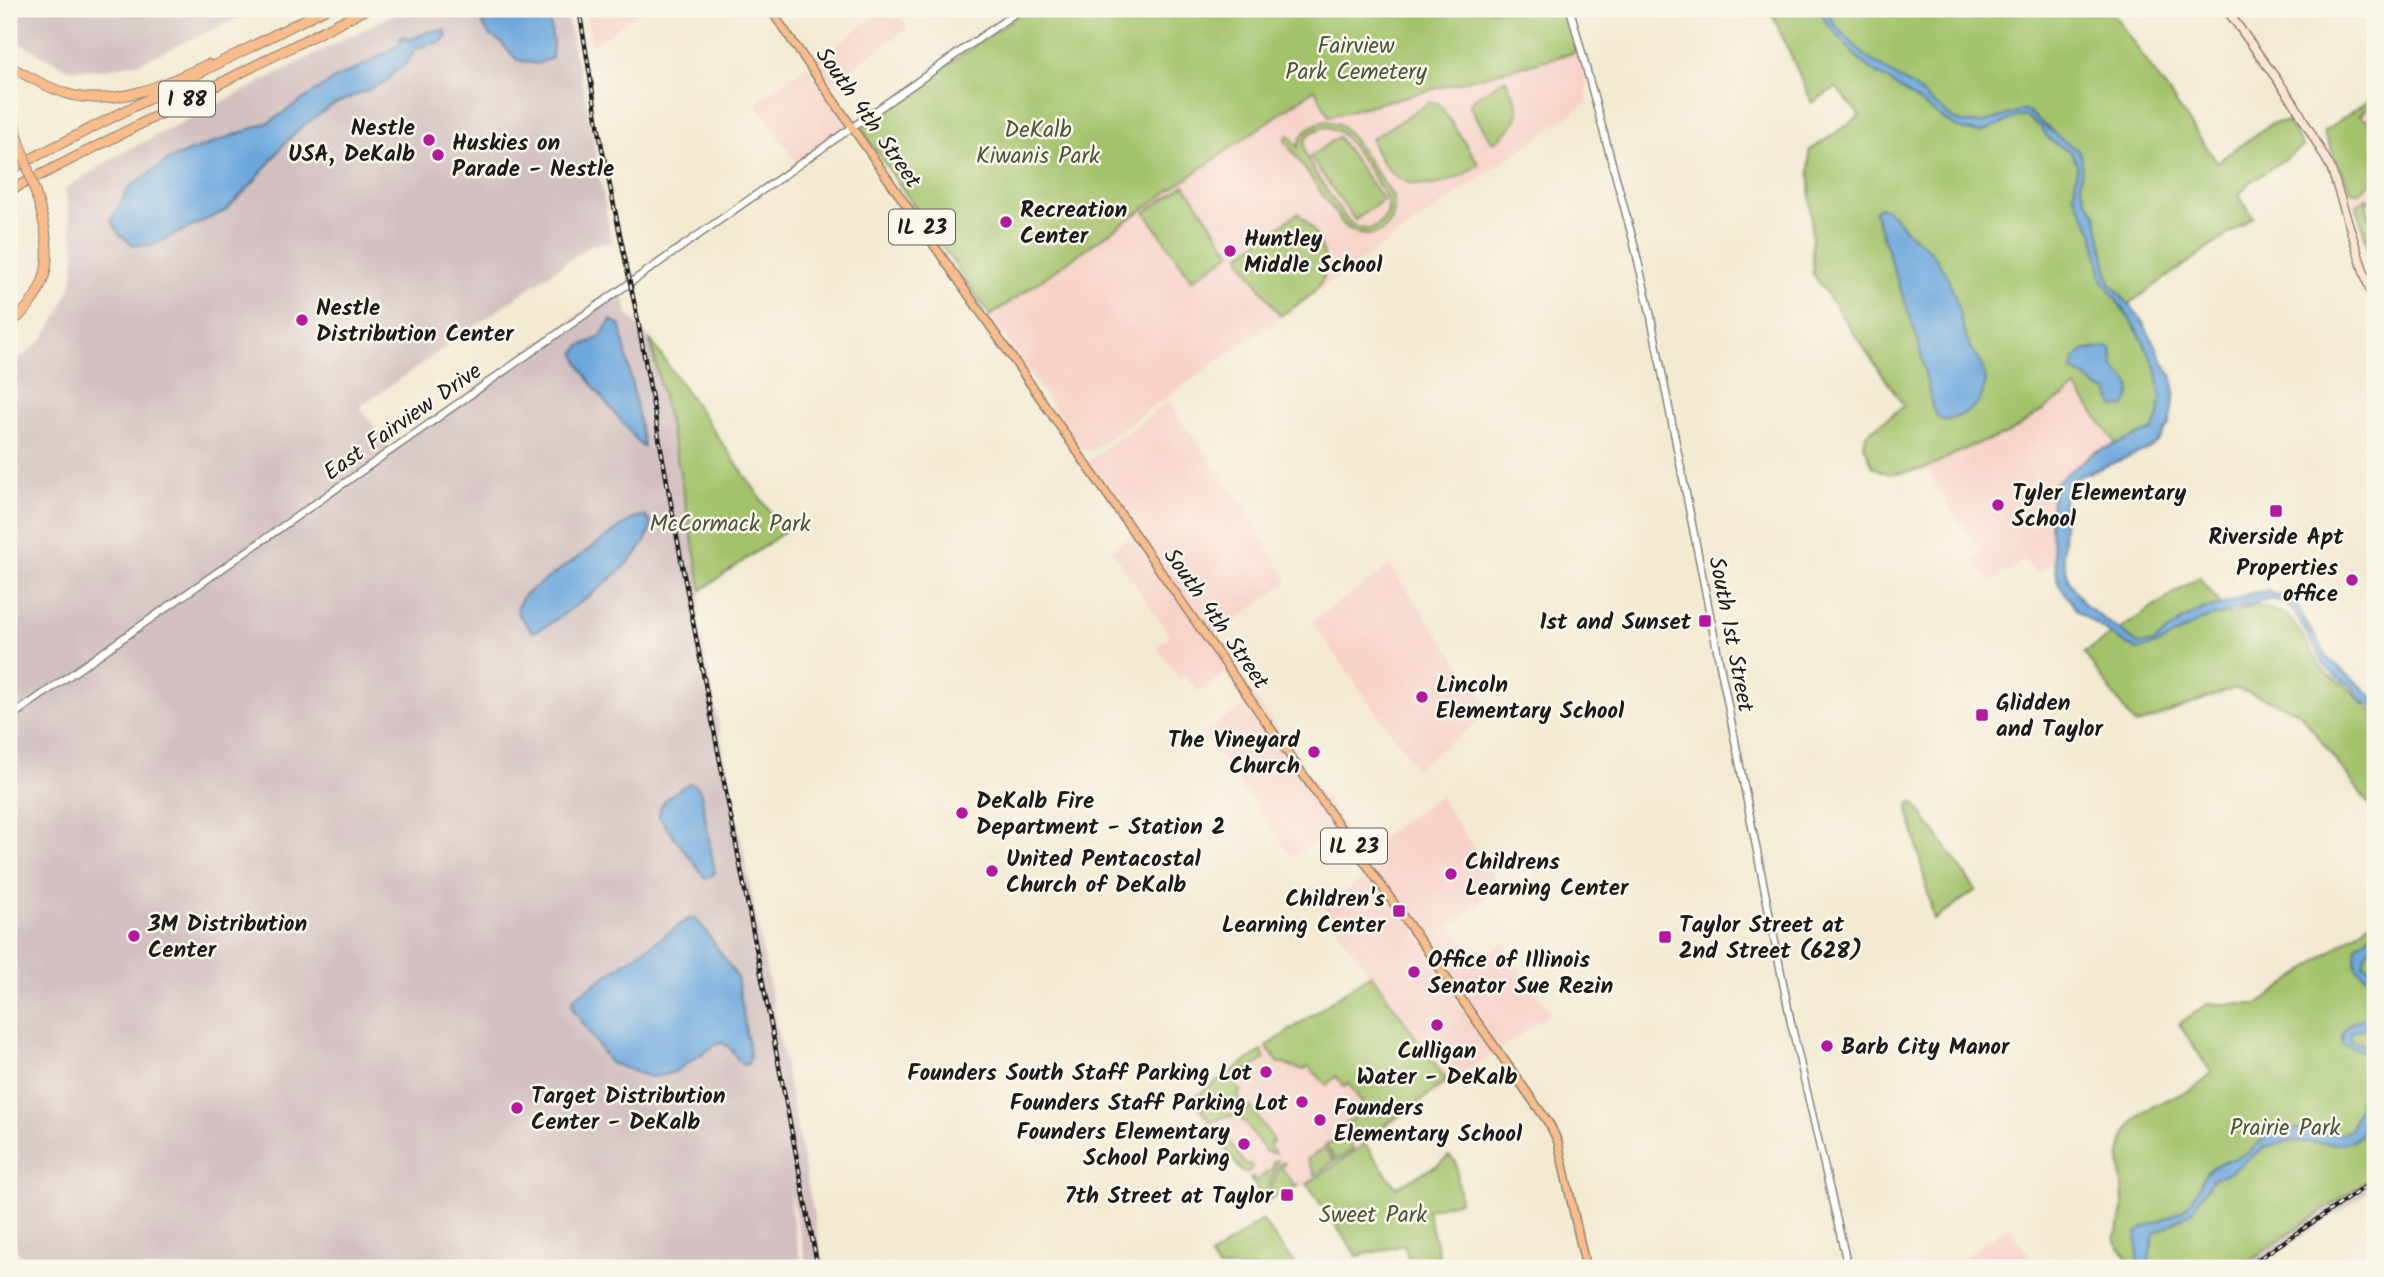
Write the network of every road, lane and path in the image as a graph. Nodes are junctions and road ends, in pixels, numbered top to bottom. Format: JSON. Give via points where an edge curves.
{"nodes":[{"id":1,"x":325,"y":9,"type":"edge"},
{"id":2,"x":366,"y":9,"type":"edge"},
{"id":3,"x":770,"y":9,"type":"edge"},
{"id":4,"x":1021,"y":9,"type":"edge"},
{"id":5,"x":1570,"y":9,"type":"edge"},
{"id":6,"x":2227,"y":9,"type":"edge"},
{"id":7,"x":284,"y":31,"type":"junction"},
{"id":8,"x":9,"y":65,"type":"edge"},
{"id":9,"x":9,"y":106,"type":"edge"},
{"id":10,"x":166,"y":110,"type":"junction"},
{"id":11,"x":9,"y":121,"type":"edge"},
{"id":12,"x":852,"y":127,"type":"junction"},
{"id":13,"x":20,"y":151,"type":"junction"},
{"id":14,"x":9,"y":170,"type":"edge"},
{"id":15,"x":9,"y":191,"type":"edge"},
{"id":16,"x":9,"y":197,"type":"edge"},
{"id":17,"x":35,"y":199,"type":"junction"},
{"id":18,"x":2375,"y":307,"type":"edge"},
{"id":19,"x":9,"y":316,"type":"edge"},
{"id":20,"x":9,"y":324,"type":"edge"},
{"id":21,"x":9,"y":718,"type":"edge"},
{"id":22,"x":1586,"y":1268,"type":"edge"},
{"id":23,"x":1848,"y":1268,"type":"edge"}],
"edges":[{"from":1,"to":7,"type":"highway","number":"I 88"},
{"from":2,"to":10,"type":"highway","number":"I 88"},
{"from":3,"to":12,"type":"main road","name":"South 4th Street","number":"IL 23"},
{"from":4,"to":12,"type":"street","name":"East Fairview Drive"},
{"from":5,"to":23,"type":"street","name":"South 1st Street","via":[[1650,312],[1789,1011]]},
{"from":6,"to":18,"type":"main road","via":[[2294,103],[2331,168]]},
{"from":7,"to":8,"type":"highway","via":[[162,84],[114,97],[69,95]]},
{"from":7,"to":14,"type":"highway","number":"I 88"},
{"from":9,"to":13,"type":"highway"},
{"from":10,"to":15,"type":"highway","number":"I 88"},
{"from":10,"to":16,"type":"highway"},
{"from":11,"to":13,"type":"highway"},
{"from":12,"to":21,"type":"street","name":"East Fairview Drive"},
{"from":12,"to":22,"type":"main road","name":"South 4th Street","number":"IL 23","via":[[1550,1125],[1558,1142]]},
{"from":13,"to":17,"type":"highway","bridge":true},
{"from":17,"to":19,"type":"highway","via":[[43,241],[41,268],[29,298]]},
{"from":17,"to":20,"type":"highway","via":[[48,237],[46,269],[30,303]]}]}
